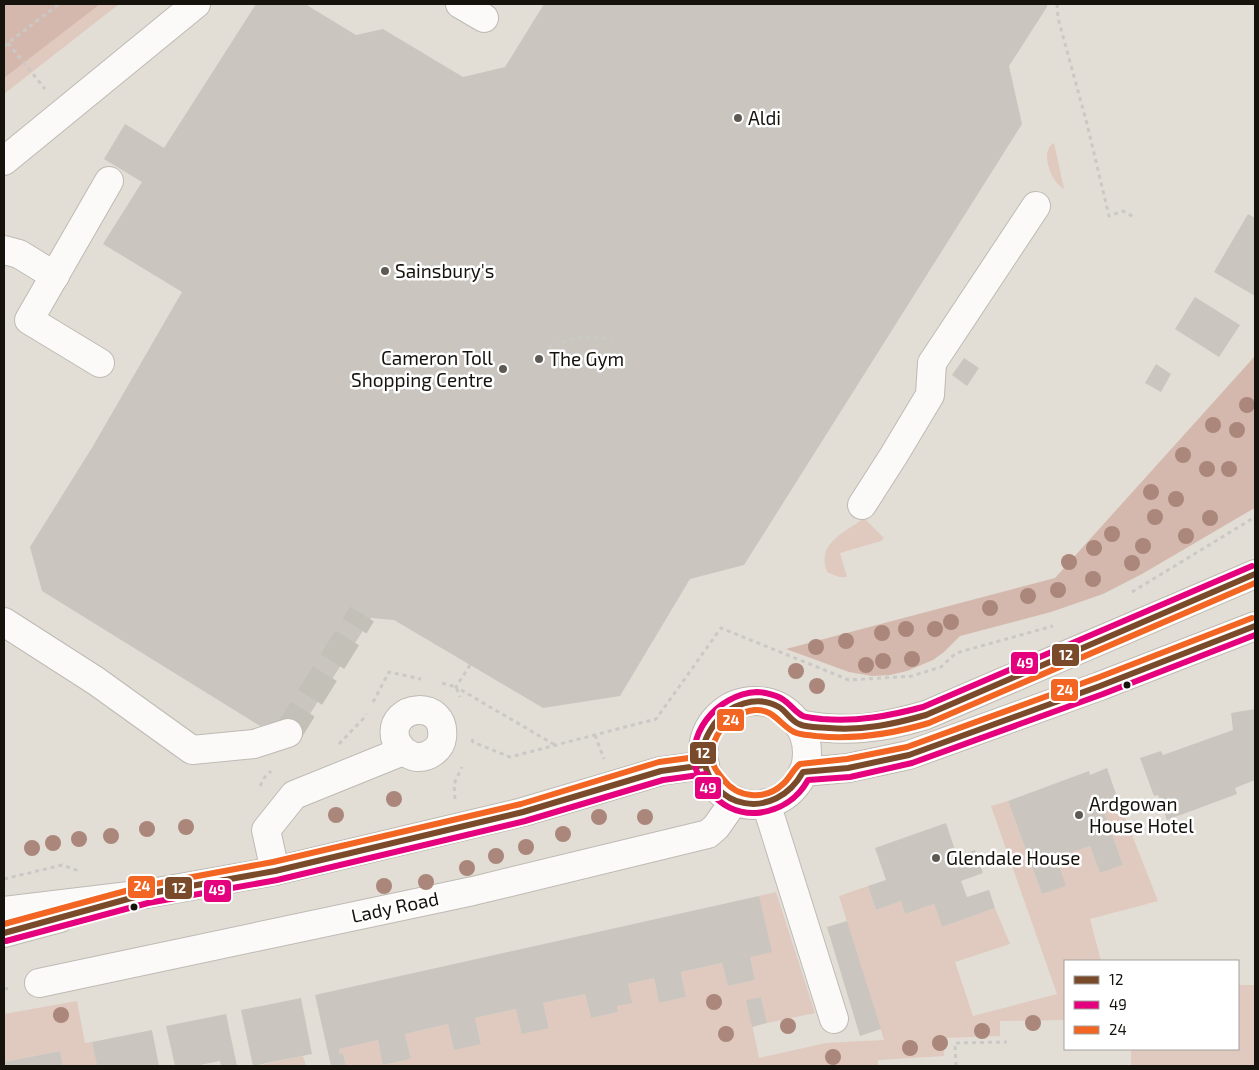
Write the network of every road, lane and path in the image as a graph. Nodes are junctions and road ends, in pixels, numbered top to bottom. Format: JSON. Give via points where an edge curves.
{"nodes":[{"id":1,"x":59,"y":4,"type":"edge"},
{"id":2,"x":196,"y":4,"type":"edge"},
{"id":3,"x":460,"y":4,"type":"edge"},
{"id":4,"x":1057,"y":4,"type":"edge"},
{"id":5,"x":484,"y":18,"type":"dead end"},
{"id":6,"x":8,"y":43,"type":"junction"},
{"id":7,"x":4,"y":46,"type":"edge"},
{"id":8,"x":62,"y":112,"type":"junction"},
{"id":9,"x":4,"y":160,"type":"edge"},
{"id":10,"x":109,"y":181,"type":"dead end"},
{"id":11,"x":1036,"y":206,"type":"dead end"},
{"id":12,"x":1134,"y":217,"type":"dead end"},
{"id":13,"x":4,"y":250,"type":"edge"},
{"id":14,"x":55,"y":276,"type":"junction"},
{"id":15,"x":613,"y":339,"type":"dead end"},
{"id":16,"x":548,"y":348,"type":"dead end"},
{"id":17,"x":100,"y":363,"type":"dead end"},
{"id":18,"x":862,"y":505,"type":"dead end"},
{"id":19,"x":1255,"y":517,"type":"edge"},
{"id":20,"x":1255,"y":574,"type":"edge"},
{"id":21,"x":1128,"y":594,"type":"dead end"},
{"id":22,"x":4,"y":622,"type":"edge"},
{"id":23,"x":1058,"y":624,"type":"dead end"},
{"id":24,"x":1255,"y":626,"type":"edge"},
{"id":25,"x":470,"y":665,"type":"dead end"},
{"id":26,"x":428,"y":680,"type":"dead end"},
{"id":27,"x":437,"y":682,"type":"dead end"},
{"id":28,"x":456,"y":687,"type":"junction"},
{"id":29,"x":372,"y":703,"type":"dead end"},
{"id":30,"x":462,"y":705,"type":"dead end"},
{"id":31,"x":368,"y":710,"type":"dead end"},
{"id":32,"x":798,"y":724,"type":"junction"},
{"id":33,"x":288,"y":733,"type":"tunnel mouth"},
{"id":34,"x":470,"y":733,"type":"dead end"},
{"id":35,"x":555,"y":745,"type":"junction"},
{"id":36,"x":335,"y":747,"type":"dead end"},
{"id":37,"x":403,"y":751,"type":"dead end"},
{"id":38,"x":705,"y":765,"type":"junction"},
{"id":39,"x":274,"y":769,"type":"dead end"},
{"id":40,"x":803,"y":772,"type":"junction"},
{"id":41,"x":257,"y":794,"type":"dead end"},
{"id":42,"x":735,"y":800,"type":"junction"},
{"id":43,"x":766,"y":804,"type":"junction"},
{"id":44,"x":275,"y":871,"type":"junction"},
{"id":45,"x":146,"y":894,"type":"junction"},
{"id":46,"x":4,"y":911,"type":"edge"},
{"id":47,"x":4,"y":934,"type":"edge"},
{"id":48,"x":39,"y":983,"type":"dead end"},
{"id":49,"x":834,"y":1019,"type":"dead end"},
{"id":50,"x":1006,"y":1042,"type":"dead end"},
{"id":51,"x":956,"y":1066,"type":"edge"}],
"edges":[{"from":1,"to":6,"type":"path"},
{"from":2,"to":8,"type":"street"},
{"from":3,"to":5,"type":"street"},
{"from":4,"to":12,"type":"path","via":[[1109,216],[1123,211]]},
{"from":6,"to":7,"type":"path"},
{"from":6,"to":8,"type":"path"},
{"from":8,"to":9,"type":"street"},
{"from":10,"to":14,"type":"street"},
{"from":11,"to":18,"type":"street","via":[[932,363],[930,395]]},
{"from":13,"to":14,"type":"street","via":[[19,254]]},
{"from":14,"to":17,"type":"street","via":[[30,320]]},
{"from":15,"to":16,"type":"path","via":[[577,337]]},
{"from":19,"to":21,"type":"path"},
{"from":20,"to":32,"type":"street","via":[[926,714],[862,729],[828,729]]},
{"from":22,"to":33,"type":"street","via":[[96,680],[192,750],[254,744]]},
{"from":23,"to":35,"type":"path","via":[[956,653],[941,667],[912,676],[866,680],[849,680],[721,628],[656,720]]},
{"from":24,"to":40,"type":"street","via":[[918,752],[848,768]]},
{"from":25,"to":28,"type":"path"},
{"from":26,"to":29,"type":"path","via":[[389,672]]},
{"from":27,"to":28,"type":"path"},
{"from":28,"to":30,"type":"path"},
{"from":28,"to":35,"type":"path"},
{"from":31,"to":36,"type":"path"},
{"from":32,"to":38,"type":"street","via":[[785,710],[767,703],[743,702],[722,713],[708,731],[704,742]]},
{"from":32,"to":40,"type":"street","via":[[807,753]]},
{"from":34,"to":35,"type":"path","via":[[473,742],[510,757]]},
{"from":37,"to":44,"type":"street","via":[[294,795],[266,830]]},
{"from":38,"to":42,"type":"street","via":[[719,790]]},
{"from":38,"to":44,"type":"street","via":[[661,771],[524,812]]},
{"from":39,"to":41,"type":"path","via":[[264,778]]},
{"from":40,"to":43,"type":"street","via":[[784,796]]},
{"from":42,"to":43,"type":"street","via":[[750,805]]},
{"from":42,"to":48,"type":"street","name":"Lady Road","via":[[708,834],[473,891]]},
{"from":43,"to":49,"type":"street"},
{"from":44,"to":45,"type":"street"},
{"from":45,"to":46,"type":"street"},
{"from":45,"to":47,"type":"street"},
{"from":50,"to":51,"type":"path","via":[[955,1043]]}]}
